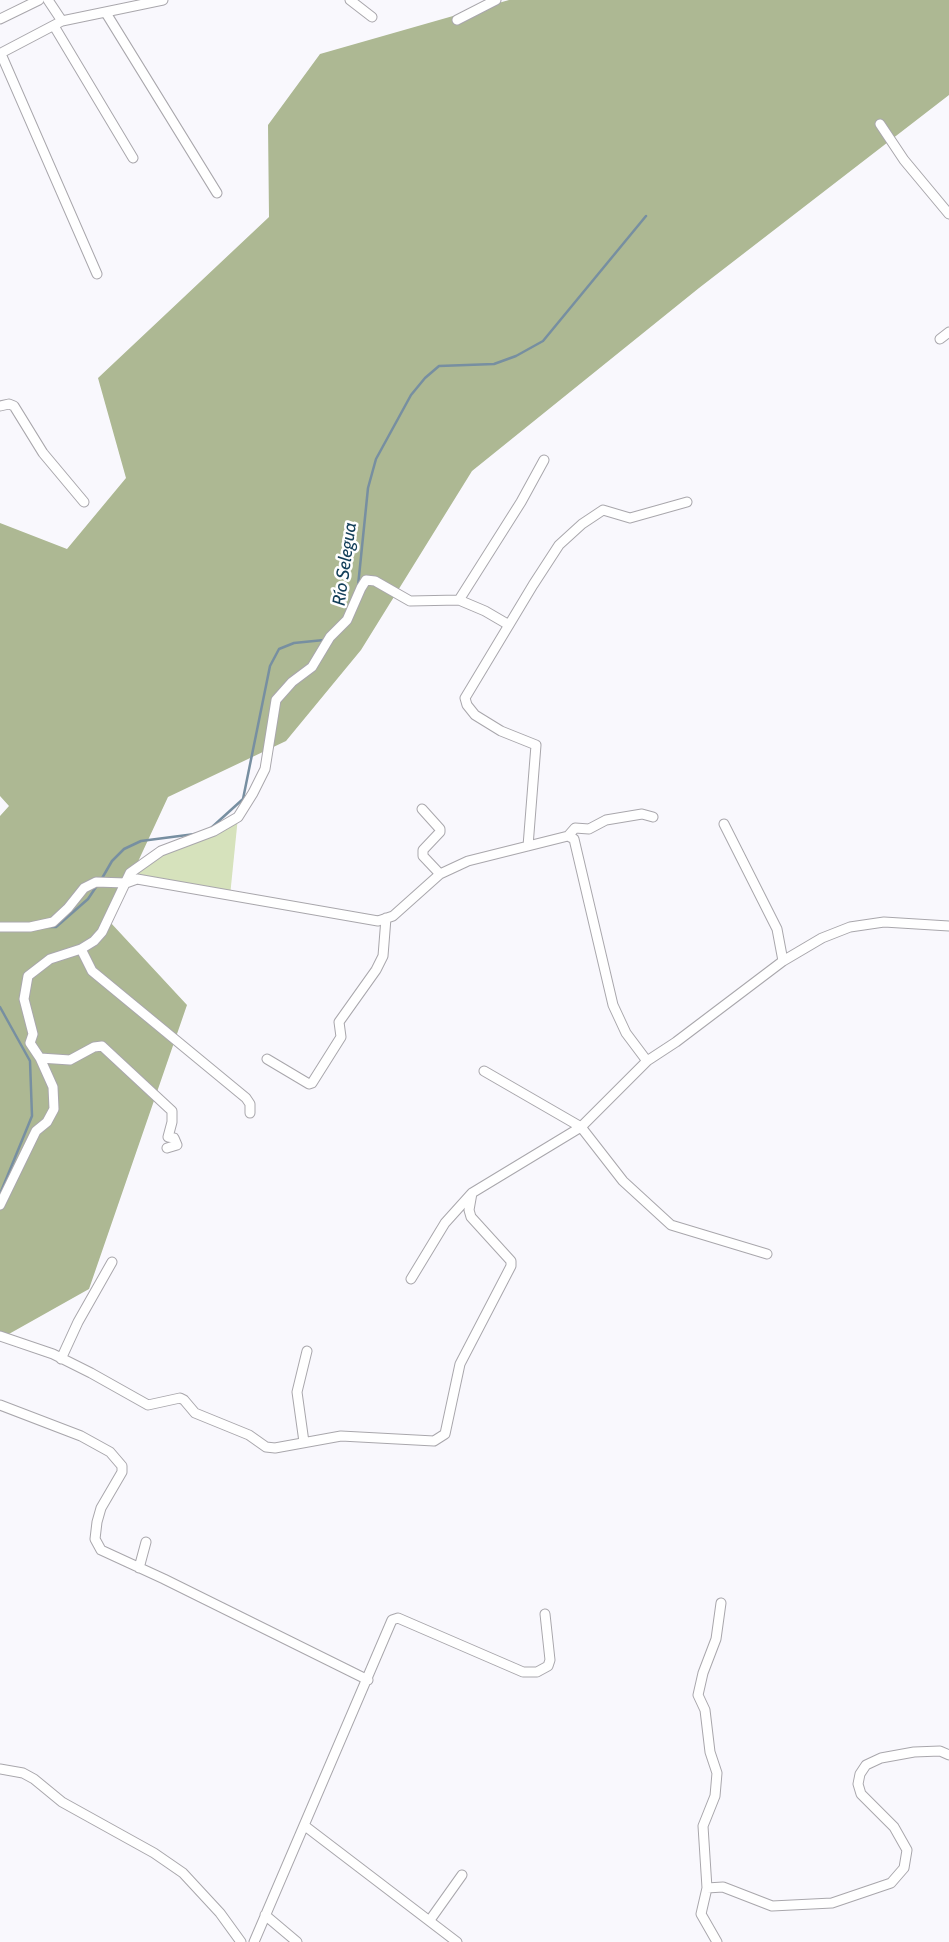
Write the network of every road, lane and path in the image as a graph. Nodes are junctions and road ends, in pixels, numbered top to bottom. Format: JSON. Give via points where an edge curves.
{"nodes":[{"id":1,"x":39,"y":0,"type":"edge"},
{"id":2,"x":48,"y":0,"type":"edge"},
{"id":3,"x":163,"y":0,"type":"edge"},
{"id":4,"x":350,"y":0,"type":"edge"},
{"id":5,"x":496,"y":0,"type":"edge"},
{"id":6,"x":106,"y":13,"type":"junction"},
{"id":7,"x":372,"y":17,"type":"dead end"},
{"id":8,"x":0,"y":19,"type":"edge"},
{"id":9,"x":457,"y":20,"type":"dead end"},
{"id":10,"x":58,"y":24,"type":"junction"},
{"id":11,"x":880,"y":124,"type":"dead end"},
{"id":12,"x":134,"y":158,"type":"dead end"},
{"id":13,"x":217,"y":193,"type":"dead end"},
{"id":14,"x":949,"y":214,"type":"edge"},
{"id":15,"x":97,"y":274,"type":"dead end"},
{"id":16,"x":949,"y":332,"type":"edge"},
{"id":17,"x":940,"y":338,"type":"dead end"},
{"id":18,"x":0,"y":406,"type":"edge"},
{"id":19,"x":544,"y":460,"type":"dead end"},
{"id":20,"x":84,"y":502,"type":"dead end"},
{"id":21,"x":687,"y":502,"type":"dead end"},
{"id":22,"x":459,"y":600,"type":"junction"},
{"id":23,"x":509,"y":625,"type":"junction"},
{"id":24,"x":422,"y":809,"type":"dead end"},
{"id":25,"x":652,"y":817,"type":"dead end"},
{"id":26,"x":724,"y":824,"type":"dead end"},
{"id":27,"x":568,"y":836,"type":"junction"},
{"id":28,"x":528,"y":846,"type":"junction"},
{"id":29,"x":440,"y":874,"type":"junction"},
{"id":30,"x":126,"y":883,"type":"junction"},
{"id":31,"x":386,"y":918,"type":"junction"},
{"id":32,"x":949,"y":926,"type":"edge"},
{"id":33,"x":0,"y":927,"type":"edge"},
{"id":34,"x":81,"y":949,"type":"junction"},
{"id":35,"x":783,"y":960,"type":"junction"},
{"id":36,"x":40,"y":1058,"type":"junction"},
{"id":37,"x":267,"y":1059,"type":"dead end"},
{"id":38,"x":647,"y":1061,"type":"junction"},
{"id":39,"x":484,"y":1071,"type":"dead end"},
{"id":40,"x":250,"y":1113,"type":"dead end"},
{"id":41,"x":581,"y":1127,"type":"junction"},
{"id":42,"x":167,"y":1148,"type":"dead end"},
{"id":43,"x":472,"y":1193,"type":"junction"},
{"id":44,"x":0,"y":1205,"type":"edge"},
{"id":45,"x":767,"y":1254,"type":"dead end"},
{"id":46,"x":112,"y":1262,"type":"dead end"},
{"id":47,"x":411,"y":1279,"type":"dead end"},
{"id":48,"x":0,"y":1336,"type":"edge"},
{"id":49,"x":307,"y":1351,"type":"dead end"},
{"id":50,"x":61,"y":1359,"type":"junction"},
{"id":51,"x":0,"y":1404,"type":"edge"},
{"id":52,"x":304,"y":1442,"type":"junction"},
{"id":53,"x":146,"y":1542,"type":"dead end"},
{"id":54,"x":139,"y":1568,"type":"junction"},
{"id":55,"x":721,"y":1603,"type":"dead end"},
{"id":56,"x":545,"y":1614,"type":"dead end"},
{"id":57,"x":368,"y":1680,"type":"junction"},
{"id":58,"x":949,"y":1755,"type":"edge"},
{"id":59,"x":0,"y":1769,"type":"edge"},
{"id":60,"x":305,"y":1826,"type":"junction"},
{"id":61,"x":462,"y":1875,"type":"dead end"},
{"id":62,"x":707,"y":1888,"type":"junction"},
{"id":63,"x":265,"y":1915,"type":"junction"},
{"id":64,"x":430,"y":1920,"type":"junction"},
{"id":65,"x":241,"y":1942,"type":"edge"},
{"id":66,"x":254,"y":1942,"type":"edge"},
{"id":67,"x":297,"y":1942,"type":"edge"},
{"id":68,"x":457,"y":1942,"type":"edge"},
{"id":69,"x":716,"y":1942,"type":"edge"}],
"edges":[{"from":1,"to":8,"type":"street"},
{"from":2,"to":10,"type":"street"},
{"from":3,"to":6,"type":"street"},
{"from":4,"to":7,"type":"street"},
{"from":5,"to":9,"type":"street"},
{"from":6,"to":10,"type":"street"},
{"from":6,"to":13,"type":"street"},
{"from":10,"to":12,"type":"street"},
{"from":10,"to":15,"type":"street","via":[[2,52],[2,57]]},
{"from":11,"to":14,"type":"street","via":[[904,160]]},
{"from":16,"to":17,"type":"street"},
{"from":18,"to":20,"type":"street","via":[[14,406],[43,454]]},
{"from":19,"to":22,"type":"street","via":[[522,502]]},
{"from":21,"to":23,"type":"street","via":[[630,518],[599,511],[559,545]]},
{"from":22,"to":23,"type":"street","via":[[485,610]]},
{"from":22,"to":30,"type":"street","via":[[410,601],[375,581],[366,580],[350,615],[328,640],[312,667],[276,700],[265,769],[238,817],[214,831],[161,851],[130,873]]},
{"from":23,"to":28,"type":"street","via":[[465,698],[475,715],[501,731],[536,745]]},
{"from":24,"to":29,"type":"street","via":[[440,829],[423,850],[423,856]]},
{"from":25,"to":27,"type":"street","via":[[642,814],[606,820],[589,829],[575,828]]},
{"from":26,"to":35,"type":"street","via":[[777,929]]},
{"from":27,"to":28,"type":"street"},
{"from":27,"to":38,"type":"street","via":[[574,840],[613,1005],[626,1033]]},
{"from":28,"to":29,"type":"street","via":[[468,862]]},
{"from":29,"to":31,"type":"street","via":[[393,916]]},
{"from":30,"to":31,"type":"street","via":[[137,879],[378,921]]},
{"from":30,"to":33,"type":"street","via":[[100,882],[84,888],[52,922],[30,927]]},
{"from":30,"to":34,"type":"street","via":[[102,932]]},
{"from":31,"to":37,"type":"street","via":[[383,956],[339,1022],[341,1037],[314,1081],[309,1084]]},
{"from":32,"to":35,"type":"street","via":[[884,922],[850,927],[822,938]]},
{"from":34,"to":36,"type":"street","via":[[50,959],[28,976],[24,999],[33,1034],[30,1043]]},
{"from":34,"to":40,"type":"street","via":[[92,971],[246,1098]]},
{"from":35,"to":38,"type":"street"},
{"from":36,"to":42,"type":"street","via":[[70,1060],[102,1046],[172,1111],[168,1137],[174,1138],[177,1144]]},
{"from":36,"to":44,"type":"street","via":[[53,1088],[54,1109],[48,1122],[36,1131]]},
{"from":38,"to":41,"type":"street"},
{"from":39,"to":41,"type":"street"},
{"from":41,"to":43,"type":"street"},
{"from":41,"to":45,"type":"street","via":[[623,1181],[671,1225]]},
{"from":43,"to":47,"type":"street","via":[[445,1223]]},
{"from":43,"to":52,"type":"street","via":[[471,1218],[511,1261],[511,1266],[460,1364],[445,1434],[434,1440],[341,1436]]},
{"from":46,"to":50,"type":"street"},
{"from":48,"to":50,"type":"street"},
{"from":49,"to":52,"type":"street","via":[[297,1392]]},
{"from":50,"to":52,"type":"street","via":[[91,1372],[148,1405],[184,1400],[195,1413],[249,1435],[266,1447]]},
{"from":51,"to":54,"type":"street","via":[[81,1436],[114,1456],[122,1466],[122,1472],[101,1508],[95,1539],[101,1550]]},
{"from":53,"to":54,"type":"street"},
{"from":54,"to":57,"type":"street"},
{"from":55,"to":62,"type":"street","via":[[716,1639],[698,1694],[705,1710],[710,1752],[717,1773],[715,1796],[703,1826]]},
{"from":56,"to":57,"type":"street","via":[[550,1660],[548,1666],[537,1672],[522,1672],[395,1618],[388,1627]]},
{"from":57,"to":60,"type":"street"},
{"from":58,"to":62,"type":"street","via":[[914,1752],[881,1758],[866,1765],[860,1774],[861,1794],[894,1827],[907,1850],[904,1868],[891,1883],[832,1904],[772,1906],[723,1887]]},
{"from":59,"to":65,"type":"street","via":[[23,1773],[34,1779],[62,1802],[154,1853],[182,1873],[220,1913]]},
{"from":60,"to":63,"type":"street"},
{"from":60,"to":64,"type":"street"},
{"from":61,"to":64,"type":"street"},
{"from":62,"to":69,"type":"street","via":[[701,1914]]},
{"from":63,"to":66,"type":"street"},
{"from":63,"to":67,"type":"street"},
{"from":64,"to":68,"type":"street"}]}
